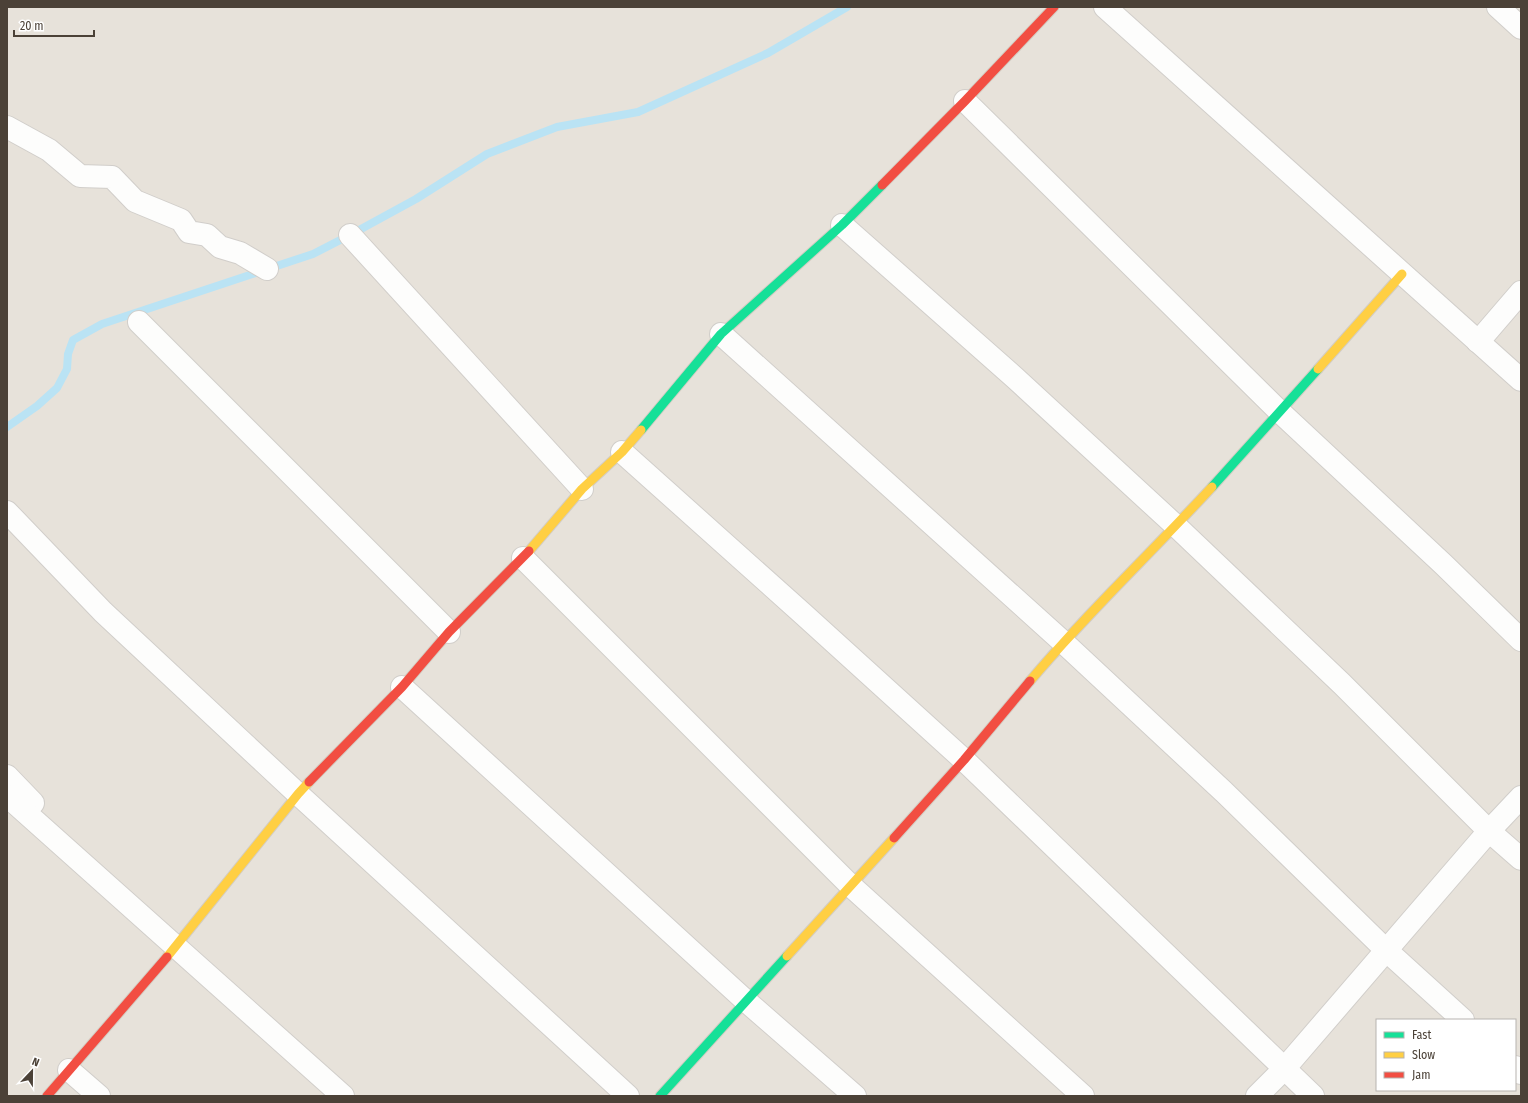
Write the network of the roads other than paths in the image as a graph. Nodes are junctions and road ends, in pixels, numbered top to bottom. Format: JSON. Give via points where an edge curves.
{"nodes":[{"id":1,"x":1054,"y":7,"type":"edge"},
{"id":2,"x":1105,"y":7,"type":"edge"},
{"id":3,"x":1498,"y":7,"type":"edge"},
{"id":4,"x":1521,"y":28,"type":"edge"},
{"id":5,"x":965,"y":102,"type":"junction"},
{"id":6,"x":7,"y":127,"type":"edge"},
{"id":7,"x":842,"y":225,"type":"junction"},
{"id":8,"x":350,"y":235,"type":"dead end"},
{"id":9,"x":267,"y":269,"type":"dead end"},
{"id":10,"x":1402,"y":274,"type":"junction"},
{"id":11,"x":1521,"y":292,"type":"edge"},
{"id":12,"x":139,"y":322,"type":"dead end"},
{"id":13,"x":721,"y":334,"type":"junction"},
{"id":14,"x":1478,"y":342,"type":"junction"},
{"id":15,"x":1521,"y":380,"type":"edge"},
{"id":16,"x":1280,"y":412,"type":"junction"},
{"id":17,"x":622,"y":452,"type":"junction"},
{"id":18,"x":582,"y":489,"type":"junction"},
{"id":19,"x":7,"y":512,"type":"edge"},
{"id":20,"x":1176,"y":526,"type":"junction"},
{"id":21,"x":523,"y":558,"type":"junction"},
{"id":22,"x":449,"y":632,"type":"junction"},
{"id":23,"x":1521,"y":640,"type":"edge"},
{"id":24,"x":1062,"y":642,"type":"junction"},
{"id":25,"x":402,"y":687,"type":"junction"},
{"id":26,"x":964,"y":760,"type":"junction"},
{"id":27,"x":7,"y":776,"type":"edge"},
{"id":28,"x":298,"y":794,"type":"junction"},
{"id":29,"x":7,"y":796,"type":"edge"},
{"id":30,"x":1521,"y":797,"type":"edge"},
{"id":31,"x":1489,"y":831,"type":"junction"},
{"id":32,"x":1521,"y":859,"type":"edge"},
{"id":33,"x":850,"y":885,"type":"junction"},
{"id":34,"x":174,"y":947,"type":"junction"},
{"id":35,"x":1387,"y":951,"type":"junction"},
{"id":36,"x":746,"y":1001,"type":"junction"},
{"id":37,"x":1462,"y":1019,"type":"edge"},
{"id":38,"x":69,"y":1070,"type":"junction"},
{"id":39,"x":1284,"y":1070,"type":"junction"},
{"id":40,"x":47,"y":1096,"type":"edge"},
{"id":41,"x":99,"y":1096,"type":"edge"},
{"id":42,"x":343,"y":1096,"type":"edge"},
{"id":43,"x":628,"y":1096,"type":"edge"},
{"id":44,"x":660,"y":1096,"type":"edge"},
{"id":45,"x":855,"y":1096,"type":"edge"},
{"id":46,"x":1083,"y":1096,"type":"edge"},
{"id":47,"x":1257,"y":1096,"type":"edge"},
{"id":48,"x":1313,"y":1096,"type":"edge"}],
"edges":[{"from":1,"to":5,"type":"street"},
{"from":2,"to":10,"type":"street"},
{"from":3,"to":4,"type":"street"},
{"from":5,"to":7,"type":"street"},
{"from":5,"to":16,"type":"street"},
{"from":6,"to":9,"type":"street","via":[[49,150],[80,176],[112,177],[135,201],[181,220],[189,232],[207,235],[220,247],[240,253]]},
{"from":7,"to":13,"type":"street"},
{"from":7,"to":20,"type":"street","via":[[1014,377]]},
{"from":8,"to":18,"type":"street"},
{"from":10,"to":14,"type":"street"},
{"from":10,"to":16,"type":"street"},
{"from":11,"to":14,"type":"street"},
{"from":12,"to":22,"type":"street"},
{"from":13,"to":17,"type":"street"},
{"from":13,"to":24,"type":"street"},
{"from":14,"to":15,"type":"street"},
{"from":16,"to":20,"type":"street"},
{"from":16,"to":23,"type":"street"},
{"from":17,"to":18,"type":"street"},
{"from":17,"to":26,"type":"street"},
{"from":18,"to":21,"type":"street"},
{"from":19,"to":28,"type":"street","via":[[103,612]]},
{"from":20,"to":24,"type":"street"},
{"from":20,"to":31,"type":"street","via":[[1342,684]]},
{"from":21,"to":22,"type":"street"},
{"from":21,"to":33,"type":"street"},
{"from":22,"to":25,"type":"street"},
{"from":24,"to":26,"type":"street"},
{"from":24,"to":35,"type":"street","via":[[1224,792]]},
{"from":25,"to":28,"type":"street"},
{"from":25,"to":36,"type":"street"},
{"from":26,"to":33,"type":"street"},
{"from":26,"to":39,"type":"street"},
{"from":27,"to":34,"type":"street"},
{"from":28,"to":34,"type":"street"},
{"from":28,"to":43,"type":"street"},
{"from":29,"to":34,"type":"street"},
{"from":30,"to":31,"type":"street"},
{"from":31,"to":32,"type":"street"},
{"from":31,"to":35,"type":"street"},
{"from":33,"to":36,"type":"street"},
{"from":33,"to":46,"type":"street"},
{"from":34,"to":38,"type":"street"},
{"from":34,"to":42,"type":"street"},
{"from":35,"to":37,"type":"street"},
{"from":35,"to":39,"type":"street"},
{"from":36,"to":44,"type":"street"},
{"from":36,"to":45,"type":"street"},
{"from":38,"to":40,"type":"street"},
{"from":38,"to":41,"type":"street"},
{"from":39,"to":47,"type":"street"},
{"from":39,"to":48,"type":"street"}]}
